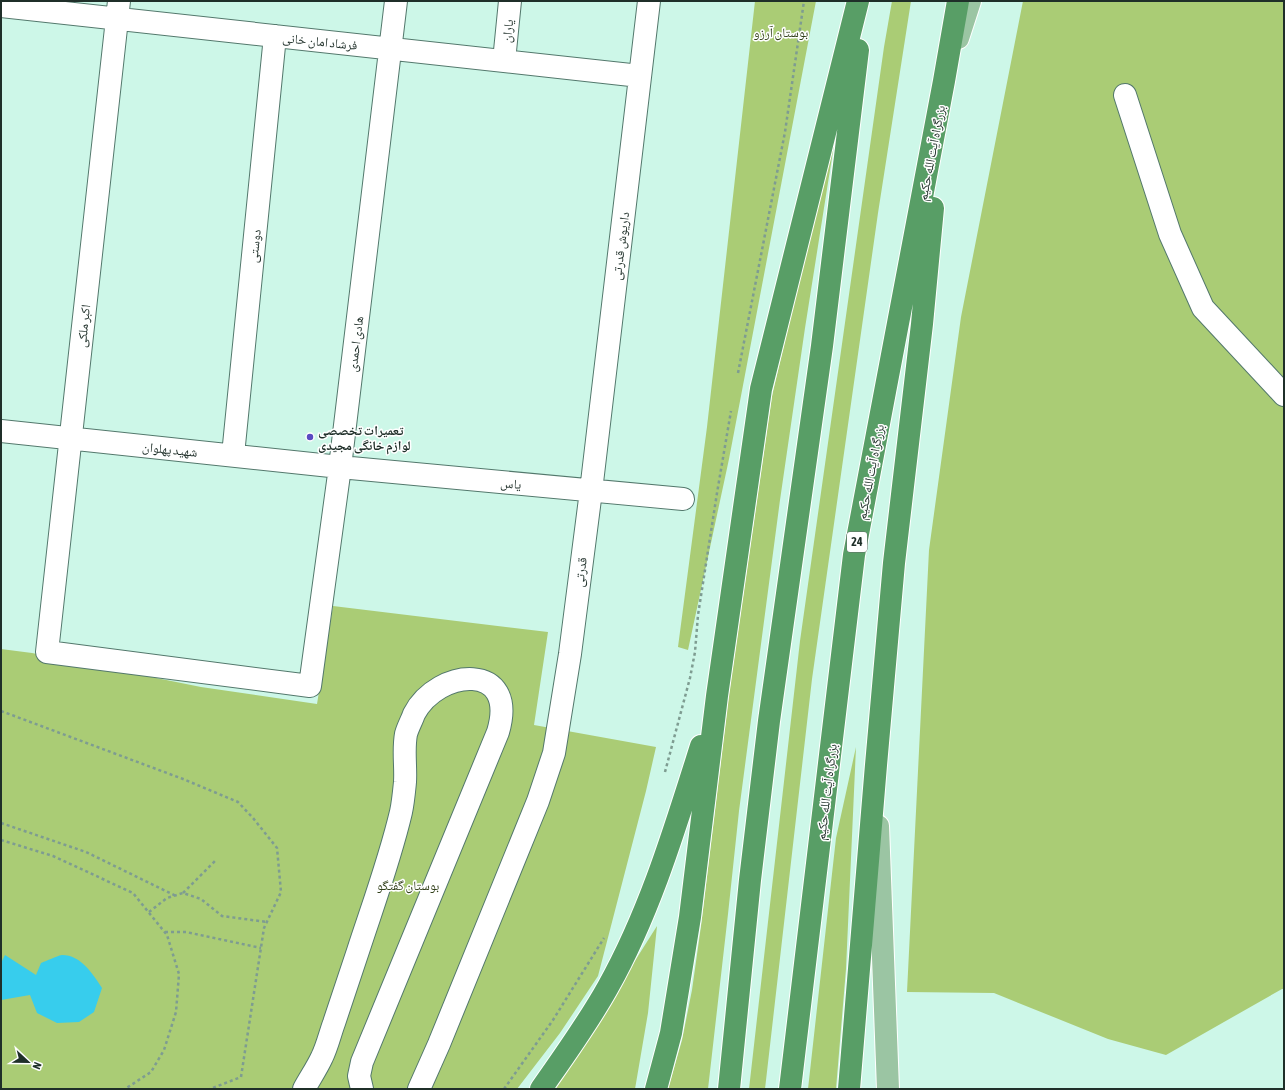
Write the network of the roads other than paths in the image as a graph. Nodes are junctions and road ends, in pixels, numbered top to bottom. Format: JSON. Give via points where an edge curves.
{"nodes":[{"id":1,"x":396,"y":1,"type":"edge"},
{"id":2,"x":510,"y":1,"type":"edge"},
{"id":3,"x":648,"y":1,"type":"edge"},
{"id":4,"x":858,"y":1,"type":"edge"},
{"id":5,"x":864,"y":1,"type":"edge"},
{"id":6,"x":958,"y":1,"type":"edge"},
{"id":7,"x":970,"y":1,"type":"edge"},
{"id":8,"x":1,"y":6,"type":"edge"},
{"id":9,"x":118,"y":10,"type":"edge"},
{"id":10,"x":275,"y":36,"type":"junction"},
{"id":11,"x":390,"y":49,"type":"junction"},
{"id":12,"x":504,"y":62,"type":"junction"},
{"id":13,"x":640,"y":76,"type":"junction"},
{"id":14,"x":944,"y":81,"type":"junction"},
{"id":15,"x":1125,"y":95,"type":"dead end"},
{"id":16,"x":1284,"y":395,"type":"edge"},
{"id":17,"x":1,"y":430,"type":"edge"},
{"id":18,"x":71,"y":438,"type":"junction"},
{"id":19,"x":233,"y":455,"type":"junction"},
{"id":20,"x":340,"y":467,"type":"junction"},
{"id":21,"x":591,"y":491,"type":"junction"},
{"id":22,"x":683,"y":499,"type":"dead end"},
{"id":23,"x":310,"y":686,"type":"joint"},
{"id":24,"x":717,"y":696,"type":"junction"},
{"id":25,"x":876,"y":765,"type":"junction"},
{"id":26,"x":304,"y":1089,"type":"edge"},
{"id":27,"x":362,"y":1089,"type":"edge"},
{"id":28,"x":419,"y":1089,"type":"edge"},
{"id":29,"x":541,"y":1089,"type":"edge"},
{"id":30,"x":656,"y":1089,"type":"edge"},
{"id":31,"x":729,"y":1089,"type":"edge"},
{"id":32,"x":790,"y":1089,"type":"edge"},
{"id":33,"x":849,"y":1089,"type":"edge"},
{"id":34,"x":888,"y":1089,"type":"edge"}],
"edges":[{"from":1,"to":11,"type":"street","name":"هادی احمدی"},
{"from":2,"to":12,"type":"street","name":"یاران"},
{"from":3,"to":13,"type":"street","name":"داریوش قدرتی"},
{"from":4,"to":24,"type":"highway","via":[[760,389]]},
{"from":5,"to":31,"type":"highway","via":[[822,346],[769,721]]},
{"from":6,"to":14,"type":"highway","name":"بزرگراه آیت الله حکیم","number":"24"},
{"from":7,"to":14,"type":"main road"},
{"from":8,"to":9,"type":"street","name":"فرشاد امان خانی"},
{"from":9,"to":10,"type":"street","name":"فرشاد امان خانی"},
{"from":9,"to":18,"type":"street","name":"اکبر ملکی"},
{"from":10,"to":11,"type":"street","name":"فرشاد امان خانی"},
{"from":10,"to":19,"type":"street","name":"دوستی"},
{"from":11,"to":12,"type":"street","name":"فرشاد امان خانی"},
{"from":11,"to":20,"type":"street","name":"هادی احمدی"},
{"from":12,"to":13,"type":"street","name":"فرشاد امان خانی"},
{"from":13,"to":21,"type":"street","name":"داریوش قدرتی"},
{"from":14,"to":25,"type":"highway","via":[[922,324],[894,563]]},
{"from":14,"to":32,"type":"highway","name":"بزرگراه آیت الله حکیم","number":"24","via":[[854,555]]},
{"from":15,"to":16,"type":"street","via":[[1170,234],[1202,308]]},
{"from":17,"to":18,"type":"street","name":"شهید پهلوان"},
{"from":18,"to":19,"type":"street","name":"شهید پهلوان"},
{"from":18,"to":23,"type":"street","name":"اکبر ملکی","via":[[47,652]]},
{"from":19,"to":20,"type":"street","name":"شهید پهلوان"},
{"from":20,"to":21,"type":"street","name":"یاس"},
{"from":20,"to":23,"type":"street","name":"هادی احمدی"},
{"from":21,"to":22,"type":"street","name":"یاس"},
{"from":21,"to":28,"type":"street","name":"قدرتی","via":[[554,753],[538,801]]},
{"from":24,"to":29,"type":"highway","via":[[670,844],[637,929],[608,987]]},
{"from":24,"to":30,"type":"highway","via":[[690,917],[671,1033]]},
{"from":25,"to":33,"type":"highway"},
{"from":25,"to":34,"type":"main road"},
{"from":26,"to":27,"type":"street","via":[[322,1056],[390,856],[405,782],[406,733],[425,698],[454,681],[469,678],[484,681],[494,687],[501,698],[502,719],[362,1062],[359,1076]]}]}
